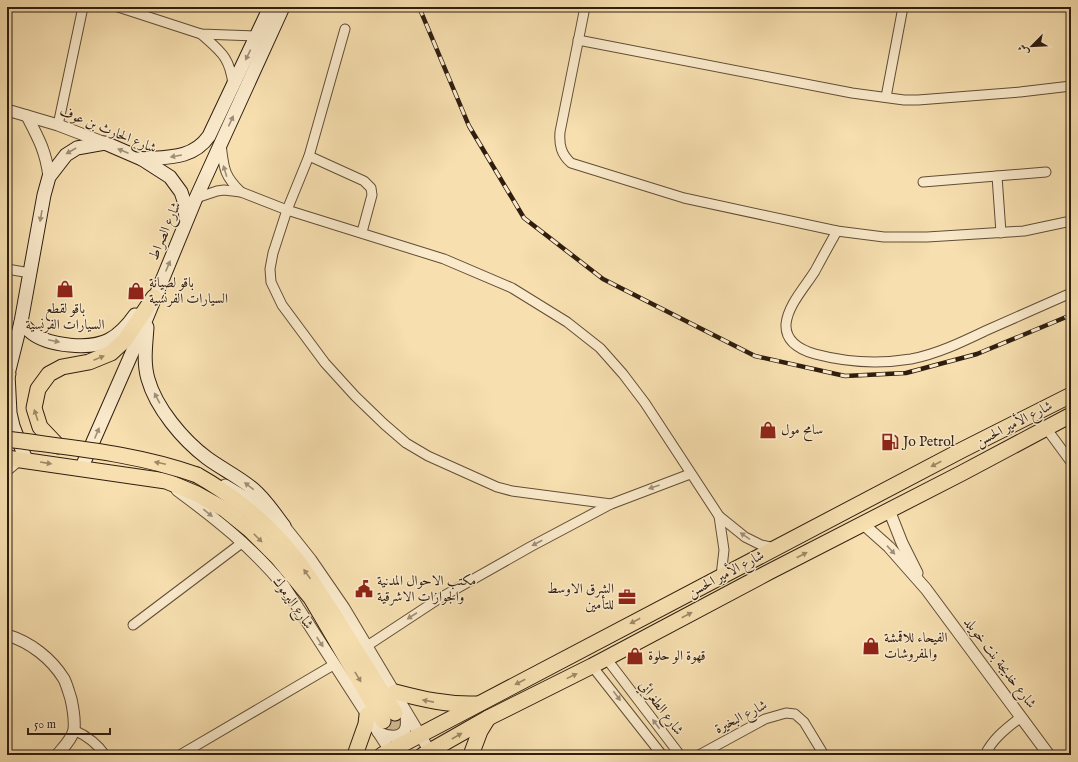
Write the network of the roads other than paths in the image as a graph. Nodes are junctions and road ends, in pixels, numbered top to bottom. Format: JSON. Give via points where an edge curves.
{"nodes":[{"id":1,"x":83,"y":7,"type":"edge"},
{"id":2,"x":118,"y":7,"type":"edge"},
{"id":3,"x":270,"y":7,"type":"edge"},
{"id":4,"x":283,"y":7,"type":"edge"},
{"id":5,"x":585,"y":7,"type":"edge"},
{"id":6,"x":903,"y":7,"type":"edge"},
{"id":7,"x":345,"y":29,"type":"dead end"},
{"id":8,"x":202,"y":34,"type":"junction"},
{"id":9,"x":257,"y":36,"type":"junction"},
{"id":10,"x":578,"y":40,"type":"junction"},
{"id":11,"x":233,"y":86,"type":"junction"},
{"id":12,"x":1071,"y":86,"type":"edge"},
{"id":13,"x":886,"y":97,"type":"junction"},
{"id":14,"x":7,"y":110,"type":"edge"},
{"id":15,"x":27,"y":116,"type":"junction"},
{"id":16,"x":58,"y":125,"type":"junction"},
{"id":17,"x":105,"y":143,"type":"junction"},
{"id":18,"x":221,"y":144,"type":"junction"},
{"id":19,"x":309,"y":156,"type":"junction"},
{"id":20,"x":142,"y":159,"type":"junction"},
{"id":21,"x":1046,"y":172,"type":"dead end"},
{"id":22,"x":997,"y":176,"type":"junction"},
{"id":23,"x":49,"y":177,"type":"junction"},
{"id":24,"x":923,"y":182,"type":"dead end"},
{"id":25,"x":241,"y":192,"type":"junction"},
{"id":26,"x":196,"y":198,"type":"junction"},
{"id":27,"x":287,"y":210,"type":"junction"},
{"id":28,"x":1071,"y":221,"type":"edge"},
{"id":29,"x":186,"y":222,"type":"junction"},
{"id":30,"x":837,"y":231,"type":"junction"},
{"id":31,"x":362,"y":232,"type":"junction"},
{"id":32,"x":1001,"y":233,"type":"junction"},
{"id":33,"x":7,"y":269,"type":"edge"},
{"id":34,"x":30,"y":273,"type":"junction"},
{"id":35,"x":157,"y":290,"type":"junction"},
{"id":36,"x":1071,"y":293,"type":"edge"},
{"id":37,"x":148,"y":315,"type":"junction"},
{"id":38,"x":21,"y":322,"type":"junction"},
{"id":39,"x":7,"y":375,"type":"edge"},
{"id":40,"x":1071,"y":395,"type":"edge"},
{"id":41,"x":1071,"y":415,"type":"edge"},
{"id":42,"x":1046,"y":428,"type":"junction"},
{"id":43,"x":7,"y":439,"type":"edge"},
{"id":44,"x":58,"y":446,"type":"junction"},
{"id":45,"x":18,"y":459,"type":"edge"},
{"id":46,"x":1071,"y":462,"type":"edge"},
{"id":47,"x":81,"y":469,"type":"junction"},
{"id":48,"x":7,"y":471,"type":"edge"},
{"id":49,"x":690,"y":474,"type":"junction"},
{"id":50,"x":166,"y":482,"type":"junction"},
{"id":51,"x":611,"y":504,"type":"junction"},
{"id":52,"x":251,"y":506,"type":"junction"},
{"id":53,"x":889,"y":510,"type":"junction"},
{"id":54,"x":719,"y":516,"type":"junction"},
{"id":55,"x":862,"y":524,"type":"junction"},
{"id":56,"x":284,"y":526,"type":"junction"},
{"id":57,"x":243,"y":542,"type":"junction"},
{"id":58,"x":775,"y":548,"type":"junction"},
{"id":59,"x":721,"y":576,"type":"junction"},
{"id":60,"x":926,"y":589,"type":"junction"},
{"id":61,"x":133,"y":625,"type":"dead end"},
{"id":62,"x":7,"y":634,"type":"edge"},
{"id":63,"x":367,"y":646,"type":"junction"},
{"id":64,"x":606,"y":658,"type":"junction"},
{"id":65,"x":335,"y":664,"type":"junction"},
{"id":66,"x":592,"y":666,"type":"junction"},
{"id":67,"x":395,"y":692,"type":"junction"},
{"id":68,"x":480,"y":704,"type":"junction"},
{"id":69,"x":366,"y":715,"type":"junction"},
{"id":70,"x":1021,"y":717,"type":"junction"},
{"id":71,"x":488,"y":718,"type":"junction"},
{"id":72,"x":391,"y":720,"type":"junction"},
{"id":73,"x":74,"y":730,"type":"junction"},
{"id":74,"x":419,"y":735,"type":"junction"},
{"id":75,"x":389,"y":754,"type":"edge"},
{"id":76,"x":428,"y":754,"type":"edge"},
{"id":77,"x":57,"y":755,"type":"edge"},
{"id":78,"x":105,"y":755,"type":"edge"},
{"id":79,"x":180,"y":755,"type":"edge"},
{"id":80,"x":355,"y":755,"type":"edge"},
{"id":81,"x":471,"y":755,"type":"edge"},
{"id":82,"x":662,"y":755,"type":"edge"},
{"id":83,"x":680,"y":755,"type":"edge"},
{"id":84,"x":699,"y":755,"type":"edge"},
{"id":85,"x":824,"y":755,"type":"edge"},
{"id":86,"x":985,"y":755,"type":"edge"},
{"id":87,"x":1049,"y":755,"type":"edge"}],
"edges":[{"from":1,"to":16,"type":"street"},
{"from":2,"to":8,"type":"street"},
{"from":3,"to":9,"type":"main road"},
{"from":18,"to":4,"type":"main road","name":"شارع الصراط","one_way":true},
{"from":5,"to":10,"type":"street"},
{"from":6,"to":13,"type":"street"},
{"from":7,"to":19,"type":"street"},
{"from":8,"to":9,"type":"street"},
{"from":8,"to":11,"type":"street","via":[[228,62]]},
{"from":9,"to":11,"type":"main road","one_way":true},
{"from":10,"to":13,"type":"street","via":[[852,93]]},
{"from":10,"to":30,"type":"street","via":[[559,142],[571,163],[684,198]]},
{"from":11,"to":20,"type":"main road","one_way":true,"via":[[204,144],[187,154],[175,157]]},
{"from":12,"to":13,"type":"street","via":[[918,100]]},
{"from":14,"to":15,"type":"street","name":"شارع الحارث بن عوف"},
{"from":15,"to":16,"type":"street","name":"شارع الحارث بن عوف"},
{"from":15,"to":23,"type":"street","via":[[44,151]]},
{"from":16,"to":17,"type":"street","name":"شارع الحارث بن عوف"},
{"from":20,"to":17,"type":"main road","name":"شارع الحارث بن عوف","one_way":true},
{"from":17,"to":23,"type":"main road","one_way":true,"via":[[77,148],[70,152]]},
{"from":25,"to":18,"type":"street","one_way":true,"via":[[227,177]]},
{"from":18,"to":26,"type":"main road","name":"شارع الصراط"},
{"from":19,"to":27,"type":"street"},
{"from":19,"to":31,"type":"street","via":[[364,181],[371,188],[372,195]]},
{"from":20,"to":29,"type":"main road","name":"شارع الحارث بن عوف","via":[[177,184],[184,201]]},
{"from":21,"to":22,"type":"street"},
{"from":22,"to":24,"type":"street"},
{"from":22,"to":32,"type":"street"},
{"from":23,"to":34,"type":"main road","one_way":true},
{"from":25,"to":26,"type":"street","via":[[224,190]]},
{"from":25,"to":27,"type":"street"},
{"from":26,"to":29,"type":"main road","name":"شارع الصراط"},
{"from":27,"to":31,"type":"street"},
{"from":27,"to":51,"type":"street","via":[[273,253],[271,282],[282,305],[325,363],[384,424],[406,443],[428,456],[497,487]]},
{"from":28,"to":32,"type":"street","via":[[1024,232]]},
{"from":35,"to":29,"type":"main road","name":"شارع الصراط","one_way":true},
{"from":30,"to":32,"type":"street","via":[[891,237]]},
{"from":30,"to":36,"type":"street","via":[[794,304],[786,325],[788,335],[798,347],[826,357],[881,362],[913,358],[962,341]]},
{"from":31,"to":49,"type":"street","via":[[480,273],[512,288],[567,322],[600,348],[623,374],[645,403]]},
{"from":33,"to":34,"type":"street"},
{"from":34,"to":38,"type":"main road"},
{"from":35,"to":37,"type":"main road","name":"شارع الصراط"},
{"from":38,"to":35,"type":"main road","one_way":true,"via":[[32,333],[48,340],[95,345],[107,341],[121,331]]},
{"from":44,"to":35,"type":"highway","one_way":true,"via":[[40,427],[34,408],[38,389],[49,374],[62,367],[89,362],[111,353],[125,340]]},
{"from":47,"to":37,"type":"main road","name":"شارع الصراط","one_way":true},
{"from":56,"to":37,"type":"main road","one_way":true,"via":[[253,489],[202,454],[172,423],[147,378],[145,355]]},
{"from":38,"to":39,"type":"main road"},
{"from":39,"to":45,"type":"main road"},
{"from":40,"to":58,"type":"highway","name":"شارع الأمير الحسن","one_way":true},
{"from":41,"to":42,"type":"highway","name":"شارع الأمير الحسن"},
{"from":42,"to":46,"type":"street"},
{"from":42,"to":53,"type":"highway","name":"شارع الأمير الحسن"},
{"from":43,"to":44,"type":"highway","name":"شارع اليرموك","bridge":true},
{"from":52,"to":44,"type":"highway","name":"شارع اليرموك","one_way":true,"bridge":true,"via":[[197,475],[172,466],[122,455]]},
{"from":45,"to":47,"type":"highway","name":"شارع اليرموك","one_way":true},
{"from":45,"to":48,"type":"street"},
{"from":47,"to":50,"type":"highway","name":"شارع اليرموك"},
{"from":49,"to":51,"type":"street","one_way":true},
{"from":49,"to":54,"type":"street"},
{"from":50,"to":57,"type":"street","name":"شارع اليرموك","one_way":true},
{"from":50,"to":72,"type":"highway","name":"شارع اليرموك","one_way":true,"via":[[197,494],[224,509],[278,558],[311,598]]},
{"from":51,"to":63,"type":"street","one_way":true,"via":[[440,598]]},
{"from":52,"to":56,"type":"street","name":"شارع اليرموك"},
{"from":72,"to":52,"type":"highway","name":"شارع اليرموك","one_way":true,"via":[[317,588],[296,558]]},
{"from":53,"to":55,"type":"highway","name":"شارع الأمير الحسن"},
{"from":53,"to":60,"type":"street","name":"شارع خديجة بنت خويلد","via":[[902,543]]},
{"from":58,"to":54,"type":"street","one_way":true,"via":[[761,545],[745,537]]},
{"from":54,"to":59,"type":"street","via":[[724,550]]},
{"from":55,"to":60,"type":"street","name":"شارع خديجة بنت خويلد","one_way":true,"via":[[889,547]]},
{"from":64,"to":55,"type":"highway","name":"شارع الأمير الحسن","one_way":true},
{"from":56,"to":63,"type":"street","name":"شارع اليرموك","via":[[311,560]]},
{"from":57,"to":61,"type":"street"},
{"from":57,"to":65,"type":"street","name":"شارع اليرموك","one_way":true,"via":[[284,586]]},
{"from":58,"to":59,"type":"highway","name":"شارع الأمير الحسن"},
{"from":59,"to":68,"type":"highway","name":"شارع الأمير الحسن","one_way":true},
{"from":60,"to":70,"type":"street","name":"شارع خديجة بنت خويلد"},
{"from":62,"to":73,"type":"street","via":[[34,648],[52,662],[65,680],[73,709]]},
{"from":63,"to":67,"type":"street","name":"شارع اليرموك"},
{"from":64,"to":66,"type":"highway","name":"شارع الأمير الحسن"},
{"from":83,"to":64,"type":"street","name":"شارع الطغرائي","one_way":true},
{"from":65,"to":69,"type":"street","name":"شارع اليرموك"},
{"from":65,"to":79,"type":"street"},
{"from":71,"to":66,"type":"highway","name":"شارع الأمير الحسن","one_way":true},
{"from":66,"to":82,"type":"street","name":"شارع الطغرائي","one_way":true},
{"from":68,"to":67,"type":"highway","one_way":true,"via":[[442,703]]},
{"from":67,"to":72,"type":"street","name":"شارع اليرموك"},
{"from":68,"to":74,"type":"highway","name":"شارع الأمير الحسن"},
{"from":69,"to":72,"type":"street","name":"شارع اليرموك"},
{"from":69,"to":80,"type":"highway","via":[[366,724]]},
{"from":70,"to":86,"type":"street","via":[[992,743]]},
{"from":70,"to":87,"type":"street","name":"شارع خديجة بنت خويلد"},
{"from":76,"to":71,"type":"highway","name":"شارع الأمير الحسن","one_way":true},
{"from":71,"to":81,"type":"highway"},
{"from":72,"to":74,"type":"street","name":"شارع اليرموك"},
{"from":72,"to":75,"type":"street","name":"شارع اليرموك"},
{"from":73,"to":77,"type":"street","via":[[65,747]]},
{"from":73,"to":78,"type":"street","via":[[93,741]]},
{"from":74,"to":75,"type":"highway","name":"شارع الأمير الحسن"},
{"from":74,"to":76,"type":"street","name":"شارع اليرموك"},
{"from":84,"to":85,"type":"street","name":"شارع البخيرة","via":[[765,719],[786,713],[795,714],[804,722]]}]}
